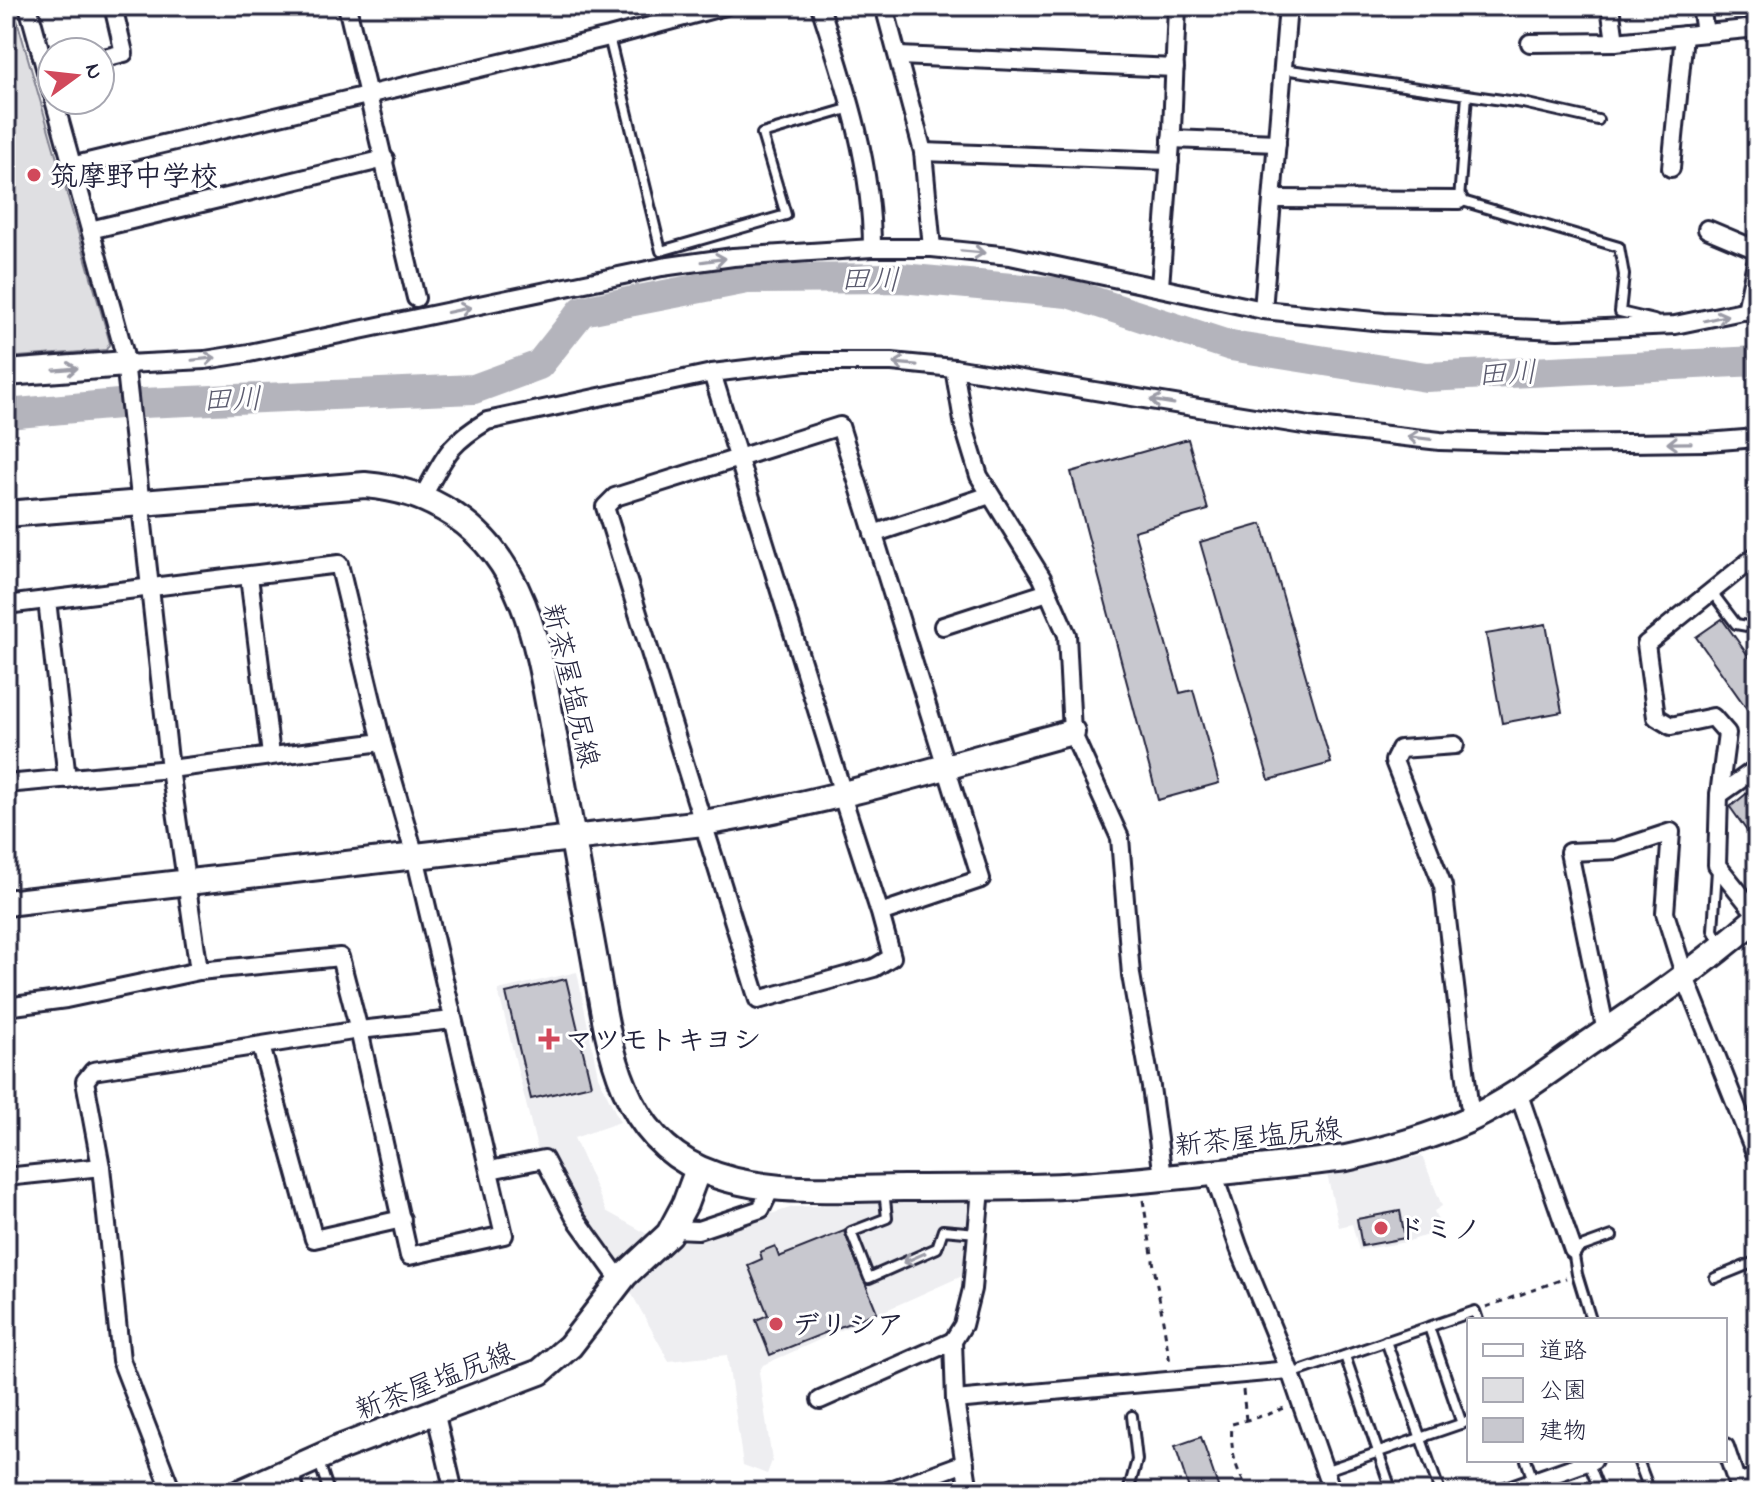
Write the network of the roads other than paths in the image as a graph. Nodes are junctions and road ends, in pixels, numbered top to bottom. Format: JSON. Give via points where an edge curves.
{"nodes":[{"id":1,"x":28,"y":6,"type":"edge"},
{"id":2,"x":113,"y":6,"type":"edge"},
{"id":3,"x":347,"y":6,"type":"edge"},
{"id":4,"x":725,"y":6,"type":"edge"},
{"id":5,"x":820,"y":6,"type":"edge"},
{"id":6,"x":884,"y":6,"type":"edge"},
{"id":7,"x":1177,"y":6,"type":"edge"},
{"id":8,"x":1288,"y":6,"type":"edge"},
{"id":9,"x":1610,"y":6,"type":"edge"},
{"id":10,"x":1701,"y":6,"type":"edge"},
{"id":11,"x":1757,"y":28,"type":"edge"},
{"id":12,"x":1705,"y":33,"type":"junction"},
{"id":13,"x":1684,"y":35,"type":"junction"},
{"id":14,"x":38,"y":36,"type":"edge"},
{"id":15,"x":609,"y":37,"type":"junction"},
{"id":16,"x":1615,"y":42,"type":"junction"},
{"id":17,"x":1530,"y":43,"type":"dead end"},
{"id":18,"x":116,"y":55,"type":"edge"},
{"id":19,"x":899,"y":56,"type":"junction"},
{"id":20,"x":1175,"y":68,"type":"junction"},
{"id":21,"x":1283,"y":69,"type":"junction"},
{"id":22,"x":369,"y":94,"type":"junction"},
{"id":23,"x":1467,"y":95,"type":"junction"},
{"id":24,"x":853,"y":107,"type":"junction"},
{"id":25,"x":58,"y":116,"type":"edge"},
{"id":26,"x":1598,"y":120,"type":"dead end"},
{"id":27,"x":1171,"y":139,"type":"junction"},
{"id":28,"x":1277,"y":143,"type":"junction"},
{"id":29,"x":923,"y":152,"type":"junction"},
{"id":30,"x":385,"y":159,"type":"junction"},
{"id":31,"x":1170,"y":161,"type":"junction"},
{"id":32,"x":71,"y":166,"type":"junction"},
{"id":33,"x":1671,"y":168,"type":"dead end"},
{"id":34,"x":1274,"y":199,"type":"junction"},
{"id":35,"x":1459,"y":200,"type":"junction"},
{"id":36,"x":1707,"y":229,"type":"dead end"},
{"id":37,"x":90,"y":230,"type":"junction"},
{"id":38,"x":872,"y":248,"type":"junction"},
{"id":39,"x":932,"y":248,"type":"junction"},
{"id":40,"x":1757,"y":250,"type":"edge"},
{"id":41,"x":1757,"y":257,"type":"edge"},
{"id":42,"x":1160,"y":286,"type":"junction"},
{"id":43,"x":416,"y":298,"type":"dead end"},
{"id":44,"x":1751,"y":309,"type":"edge"},
{"id":45,"x":1263,"y":310,"type":"junction"},
{"id":46,"x":1675,"y":325,"type":"junction"},
{"id":47,"x":954,"y":368,"type":"junction"},
{"id":48,"x":126,"y":371,"type":"junction"},
{"id":49,"x":6,"y":373,"type":"edge"},
{"id":50,"x":712,"y":373,"type":"junction"},
{"id":51,"x":1757,"y":438,"type":"edge"},
{"id":52,"x":736,"y":458,"type":"junction"},
{"id":53,"x":140,"y":492,"type":"junction"},
{"id":54,"x":990,"y":495,"type":"junction"},
{"id":55,"x":423,"y":496,"type":"junction"},
{"id":56,"x":6,"y":514,"type":"edge"},
{"id":57,"x":873,"y":534,"type":"junction"},
{"id":58,"x":1757,"y":555,"type":"edge"},
{"id":59,"x":249,"y":576,"type":"junction"},
{"id":60,"x":150,"y":586,"type":"junction"},
{"id":61,"x":1711,"y":591,"type":"junction"},
{"id":62,"x":1048,"y":592,"type":"junction"},
{"id":63,"x":47,"y":600,"type":"junction"},
{"id":64,"x":6,"y":605,"type":"edge"},
{"id":65,"x":1757,"y":618,"type":"edge"},
{"id":66,"x":943,"y":626,"type":"dead end"},
{"id":67,"x":1072,"y":732,"type":"junction"},
{"id":68,"x":382,"y":742,"type":"junction"},
{"id":69,"x":1455,"y":745,"type":"dead end"},
{"id":70,"x":271,"y":755,"type":"junction"},
{"id":71,"x":945,"y":767,"type":"junction"},
{"id":72,"x":1757,"y":768,"type":"edge"},
{"id":73,"x":170,"y":769,"type":"junction"},
{"id":74,"x":67,"y":779,"type":"junction"},
{"id":75,"x":6,"y":784,"type":"edge"},
{"id":76,"x":842,"y":795,"type":"junction"},
{"id":77,"x":1719,"y":795,"type":"junction"},
{"id":78,"x":703,"y":823,"type":"junction"},
{"id":79,"x":574,"y":840,"type":"junction"},
{"id":80,"x":415,"y":856,"type":"junction"},
{"id":81,"x":1717,"y":865,"type":"junction"},
{"id":82,"x":186,"y":883,"type":"junction"},
{"id":83,"x":6,"y":903,"type":"edge"},
{"id":84,"x":880,"y":913,"type":"junction"},
{"id":85,"x":1757,"y":917,"type":"edge"},
{"id":86,"x":1722,"y":948,"type":"junction"},
{"id":87,"x":199,"y":971,"type":"junction"},
{"id":88,"x":1685,"y":977,"type":"junction"},
{"id":89,"x":6,"y":1007,"type":"edge"},
{"id":90,"x":453,"y":1020,"type":"junction"},
{"id":91,"x":359,"y":1030,"type":"junction"},
{"id":92,"x":1606,"y":1032,"type":"junction"},
{"id":93,"x":261,"y":1046,"type":"junction"},
{"id":94,"x":1518,"y":1092,"type":"junction"},
{"id":95,"x":1475,"y":1117,"type":"junction"},
{"id":96,"x":1756,"y":1161,"type":"edge"},
{"id":97,"x":101,"y":1167,"type":"junction"},
{"id":98,"x":698,"y":1169,"type":"junction"},
{"id":99,"x":490,"y":1170,"type":"junction"},
{"id":100,"x":1213,"y":1173,"type":"junction"},
{"id":101,"x":6,"y":1177,"type":"edge"},
{"id":102,"x":1163,"y":1177,"type":"junction"},
{"id":103,"x":772,"y":1186,"type":"junction"},
{"id":104,"x":884,"y":1188,"type":"junction"},
{"id":105,"x":981,"y":1189,"type":"junction"},
{"id":106,"x":402,"y":1219,"type":"junction"},
{"id":107,"x":672,"y":1229,"type":"junction"},
{"id":108,"x":977,"y":1233,"type":"junction"},
{"id":109,"x":1612,"y":1236,"type":"dead end"},
{"id":110,"x":1573,"y":1250,"type":"junction"},
{"id":111,"x":1757,"y":1261,"type":"edge"},
{"id":112,"x":1715,"y":1278,"type":"dead end"},
{"id":113,"x":620,"y":1280,"type":"junction"},
{"id":114,"x":1467,"y":1318,"type":"edge"},
{"id":115,"x":1590,"y":1318,"type":"edge"},
{"id":116,"x":1429,"y":1327,"type":"junction"},
{"id":117,"x":953,"y":1341,"type":"junction"},
{"id":118,"x":1386,"y":1341,"type":"junction"},
{"id":119,"x":1345,"y":1356,"type":"junction"},
{"id":120,"x":1290,"y":1372,"type":"junction"},
{"id":121,"x":820,"y":1400,"type":"dead end"},
{"id":122,"x":955,"y":1400,"type":"junction"},
{"id":123,"x":435,"y":1411,"type":"junction"},
{"id":124,"x":1132,"y":1416,"type":"dead end"},
{"id":125,"x":1466,"y":1422,"type":"edge"},
{"id":126,"x":1421,"y":1438,"type":"junction"},
{"id":127,"x":1378,"y":1453,"type":"junction"},
{"id":128,"x":1727,"y":1453,"type":"edge"},
{"id":129,"x":318,"y":1458,"type":"junction"},
{"id":130,"x":1527,"y":1462,"type":"edge"},
{"id":131,"x":1586,"y":1462,"type":"edge"},
{"id":132,"x":1591,"y":1462,"type":"edge"},
{"id":133,"x":1639,"y":1462,"type":"edge"},
{"id":134,"x":965,"y":1463,"type":"junction"},
{"id":135,"x":1324,"y":1471,"type":"junction"},
{"id":136,"x":286,"y":1475,"type":"junction"},
{"id":137,"x":1757,"y":1477,"type":"edge"},
{"id":138,"x":1535,"y":1487,"type":"edge"},
{"id":139,"x":172,"y":1492,"type":"edge"},
{"id":140,"x":241,"y":1492,"type":"edge"},
{"id":141,"x":300,"y":1492,"type":"edge"},
{"id":142,"x":329,"y":1492,"type":"edge"},
{"id":143,"x":454,"y":1492,"type":"edge"},
{"id":144,"x":885,"y":1492,"type":"edge"},
{"id":145,"x":969,"y":1492,"type":"edge"},
{"id":146,"x":1128,"y":1492,"type":"edge"},
{"id":147,"x":1332,"y":1492,"type":"edge"},
{"id":148,"x":1392,"y":1492,"type":"edge"},
{"id":149,"x":1440,"y":1492,"type":"edge"},
{"id":150,"x":1503,"y":1492,"type":"edge"},
{"id":151,"x":1600,"y":1492,"type":"edge"},
{"id":152,"x":1650,"y":1492,"type":"edge"}],
"edges":[{"from":1,"to":14,"type":"street"},
{"from":2,"to":18,"type":"street","via":[[124,53]]},
{"from":3,"to":22,"type":"street"},
{"from":4,"to":15,"type":"street"},
{"from":5,"to":24,"type":"street"},
{"from":6,"to":19,"type":"street"},
{"from":7,"to":20,"type":"street"},
{"from":8,"to":21,"type":"street"},
{"from":9,"to":16,"type":"street"},
{"from":10,"to":12,"type":"street"},
{"from":11,"to":12,"type":"street"},
{"from":12,"to":13,"type":"street"},
{"from":13,"to":16,"type":"street"},
{"from":13,"to":33,"type":"street"},
{"from":15,"to":22,"type":"street"},
{"from":15,"to":24,"type":"lane","via":[[661,251],[786,215],[762,134]]},
{"from":16,"to":17,"type":"street"},
{"from":19,"to":20,"type":"street"},
{"from":19,"to":29,"type":"street"},
{"from":20,"to":27,"type":"street"},
{"from":21,"to":23,"type":"lane"},
{"from":21,"to":28,"type":"street"},
{"from":22,"to":30,"type":"street"},
{"from":22,"to":32,"type":"street"},
{"from":23,"to":26,"type":"lane"},
{"from":23,"to":35,"type":"lane"},
{"from":24,"to":38,"type":"street","via":[[867,176]]},
{"from":25,"to":32,"type":"street"},
{"from":27,"to":28,"type":"street"},
{"from":27,"to":31,"type":"street"},
{"from":28,"to":34,"type":"street"},
{"from":29,"to":31,"type":"street"},
{"from":29,"to":39,"type":"street"},
{"from":30,"to":37,"type":"street"},
{"from":30,"to":43,"type":"street"},
{"from":31,"to":42,"type":"street"},
{"from":32,"to":37,"type":"street"},
{"from":34,"to":35,"type":"street"},
{"from":34,"to":45,"type":"street"},
{"from":35,"to":46,"type":"lane","via":[[1619,247],[1624,275],[1620,312]]},
{"from":36,"to":40,"type":"street"},
{"from":37,"to":48,"type":"street"},
{"from":38,"to":39,"type":"street"},
{"from":48,"to":38,"type":"street","one_way":true,"via":[[249,353],[662,267]]},
{"from":39,"to":42,"type":"street","one_way":true,"via":[[1010,256]]},
{"from":41,"to":44,"type":"street"},
{"from":42,"to":45,"type":"street"},
{"from":46,"to":44,"type":"street","one_way":true},
{"from":45,"to":46,"type":"street","via":[[1558,330]]},
{"from":47,"to":50,"type":"street","one_way":true,"via":[[805,362]]},
{"from":51,"to":47,"type":"street","one_way":true,"via":[[1547,444],[1440,441],[1309,426]]},
{"from":47,"to":54,"type":"street","via":[[964,427]]},
{"from":49,"to":48,"type":"main road","one_way":true},
{"from":48,"to":53,"type":"street"},
{"from":50,"to":52,"type":"street"},
{"from":50,"to":55,"type":"street","via":[[487,421],[448,450]]},
{"from":52,"to":57,"type":"street","via":[[840,426]]},
{"from":52,"to":76,"type":"street"},
{"from":52,"to":78,"type":"street","via":[[615,497],[605,507]]},
{"from":53,"to":55,"type":"main road","name":"新茶屋塩尻線","via":[[365,485]]},
{"from":53,"to":56,"type":"main road","name":"新茶屋塩尻線"},
{"from":53,"to":60,"type":"street"},
{"from":54,"to":57,"type":"street"},
{"from":54,"to":62,"type":"street"},
{"from":55,"to":79,"type":"main road","name":"新茶屋塩尻線","via":[[465,522],[496,551],[520,594],[541,664]]},
{"from":57,"to":71,"type":"street"},
{"from":58,"to":61,"type":"street"},
{"from":59,"to":60,"type":"street"},
{"from":59,"to":68,"type":"street","via":[[339,564]]},
{"from":59,"to":70,"type":"street"},
{"from":60,"to":63,"type":"street"},
{"from":60,"to":73,"type":"street"},
{"from":61,"to":65,"type":"lane","via":[[1736,624],[1747,626]]},
{"from":61,"to":77,"type":"street","via":[[1646,644],[1656,717],[1671,726],[1713,717],[1727,733]]},
{"from":62,"to":66,"type":"street"},
{"from":62,"to":67,"type":"street","via":[[1067,635]]},
{"from":63,"to":64,"type":"street"},
{"from":63,"to":74,"type":"street"},
{"from":67,"to":71,"type":"main road"},
{"from":67,"to":102,"type":"street","via":[[1120,838],[1131,975]]},
{"from":68,"to":70,"type":"street"},
{"from":68,"to":80,"type":"street"},
{"from":69,"to":95,"type":"street","via":[[1400,749],[1394,761],[1443,886],[1469,1103]]},
{"from":70,"to":73,"type":"street"},
{"from":71,"to":76,"type":"main road"},
{"from":71,"to":84,"type":"street","via":[[981,879]]},
{"from":72,"to":77,"type":"street"},
{"from":73,"to":74,"type":"street"},
{"from":73,"to":82,"type":"street"},
{"from":74,"to":75,"type":"street"},
{"from":76,"to":78,"type":"main road"},
{"from":76,"to":84,"type":"street"},
{"from":77,"to":81,"type":"street"},
{"from":78,"to":79,"type":"main road"},
{"from":78,"to":84,"type":"street","via":[[758,1000],[874,968],[892,957]]},
{"from":79,"to":80,"type":"main road"},
{"from":79,"to":98,"type":"main road","name":"新茶屋塩尻線","via":[[605,1019],[625,1094],[652,1133]]},
{"from":80,"to":82,"type":"main road"},
{"from":80,"to":90,"type":"street"},
{"from":81,"to":85,"type":"street"},
{"from":81,"to":86,"type":"lane","via":[[1713,930]]},
{"from":82,"to":83,"type":"main road"},
{"from":82,"to":87,"type":"street"},
{"from":85,"to":86,"type":"main road","name":"新茶屋塩尻線"},
{"from":86,"to":88,"type":"main road","name":"新茶屋塩尻線"},
{"from":87,"to":89,"type":"street"},
{"from":87,"to":91,"type":"street","via":[[340,957]]},
{"from":88,"to":92,"type":"main road","name":"新茶屋塩尻線"},
{"from":88,"to":92,"type":"street","via":[[1665,913],[1671,832],[1616,850],[1569,852]]},
{"from":88,"to":96,"type":"street"},
{"from":90,"to":91,"type":"street"},
{"from":90,"to":99,"type":"street"},
{"from":91,"to":93,"type":"street"},
{"from":91,"to":106,"type":"street"},
{"from":92,"to":94,"type":"main road","name":"新茶屋塩尻線"},
{"from":93,"to":97,"type":"street","via":[[93,1071],[85,1081]]},
{"from":93,"to":106,"type":"street","via":[[314,1239]]},
{"from":94,"to":95,"type":"main road","name":"新茶屋塩尻線"},
{"from":94,"to":110,"type":"street"},
{"from":95,"to":100,"type":"main road","name":"新茶屋塩尻線","via":[[1411,1143],[1358,1156]]},
{"from":97,"to":101,"type":"street"},
{"from":97,"to":139,"type":"street","via":[[121,1360]]},
{"from":98,"to":103,"type":"main road","name":"新茶屋塩尻線"},
{"from":98,"to":107,"type":"main road","name":"新茶屋塩尻線"},
{"from":99,"to":106,"type":"street","via":[[504,1235],[409,1256]]},
{"from":99,"to":113,"type":"street","via":[[544,1159],[574,1216]]},
{"from":100,"to":102,"type":"main road","name":"新茶屋塩尻線"},
{"from":100,"to":120,"type":"street"},
{"from":102,"to":105,"type":"main road","name":"新茶屋塩尻線"},
{"from":103,"to":104,"type":"main road","name":"新茶屋塩尻線"},
{"from":103,"to":107,"type":"street","via":[[761,1209],[698,1230]]},
{"from":104,"to":105,"type":"main road","name":"新茶屋塩尻線"},
{"from":108,"to":104,"type":"lane","one_way":true,"via":[[943,1230],[937,1248],[869,1278],[851,1232],[887,1218]]},
{"from":105,"to":108,"type":"street"},
{"from":107,"to":113,"type":"main road","name":"新茶屋塩尻線"},
{"from":108,"to":117,"type":"street","via":[[972,1289]]},
{"from":109,"to":110,"type":"lane"},
{"from":110,"to":115,"type":"lane"},
{"from":111,"to":112,"type":"lane"},
{"from":113,"to":123,"type":"main road","name":"新茶屋塩尻線","via":[[570,1346],[540,1372]]},
{"from":114,"to":116,"type":"lane"},
{"from":116,"to":118,"type":"lane"},
{"from":116,"to":125,"type":"lane"},
{"from":117,"to":121,"type":"street"},
{"from":117,"to":122,"type":"street"},
{"from":118,"to":119,"type":"lane"},
{"from":118,"to":126,"type":"lane"},
{"from":119,"to":120,"type":"lane"},
{"from":119,"to":127,"type":"lane"},
{"from":120,"to":122,"type":"street"},
{"from":120,"to":135,"type":"street"},
{"from":122,"to":134,"type":"street"},
{"from":123,"to":129,"type":"main road","name":"新茶屋塩尻線"},
{"from":123,"to":143,"type":"street"},
{"from":124,"to":146,"type":"lane","via":[[1137,1460]]},
{"from":125,"to":126,"type":"lane"},
{"from":126,"to":127,"type":"lane"},
{"from":126,"to":149,"type":"lane"},
{"from":127,"to":135,"type":"lane"},
{"from":127,"to":148,"type":"lane"},
{"from":128,"to":137,"type":"street","via":[[1737,1483]]},
{"from":129,"to":136,"type":"main road","name":"新茶屋塩尻線"},
{"from":129,"to":142,"type":"lane"},
{"from":130,"to":138,"type":"lane"},
{"from":131,"to":138,"type":"street"},
{"from":132,"to":151,"type":"lane"},
{"from":133,"to":152,"type":"lane"},
{"from":134,"to":144,"type":"street"},
{"from":134,"to":145,"type":"street"},
{"from":135,"to":147,"type":"street"},
{"from":136,"to":140,"type":"main road","name":"新茶屋塩尻線"},
{"from":136,"to":141,"type":"lane"},
{"from":138,"to":150,"type":"street"}]}
